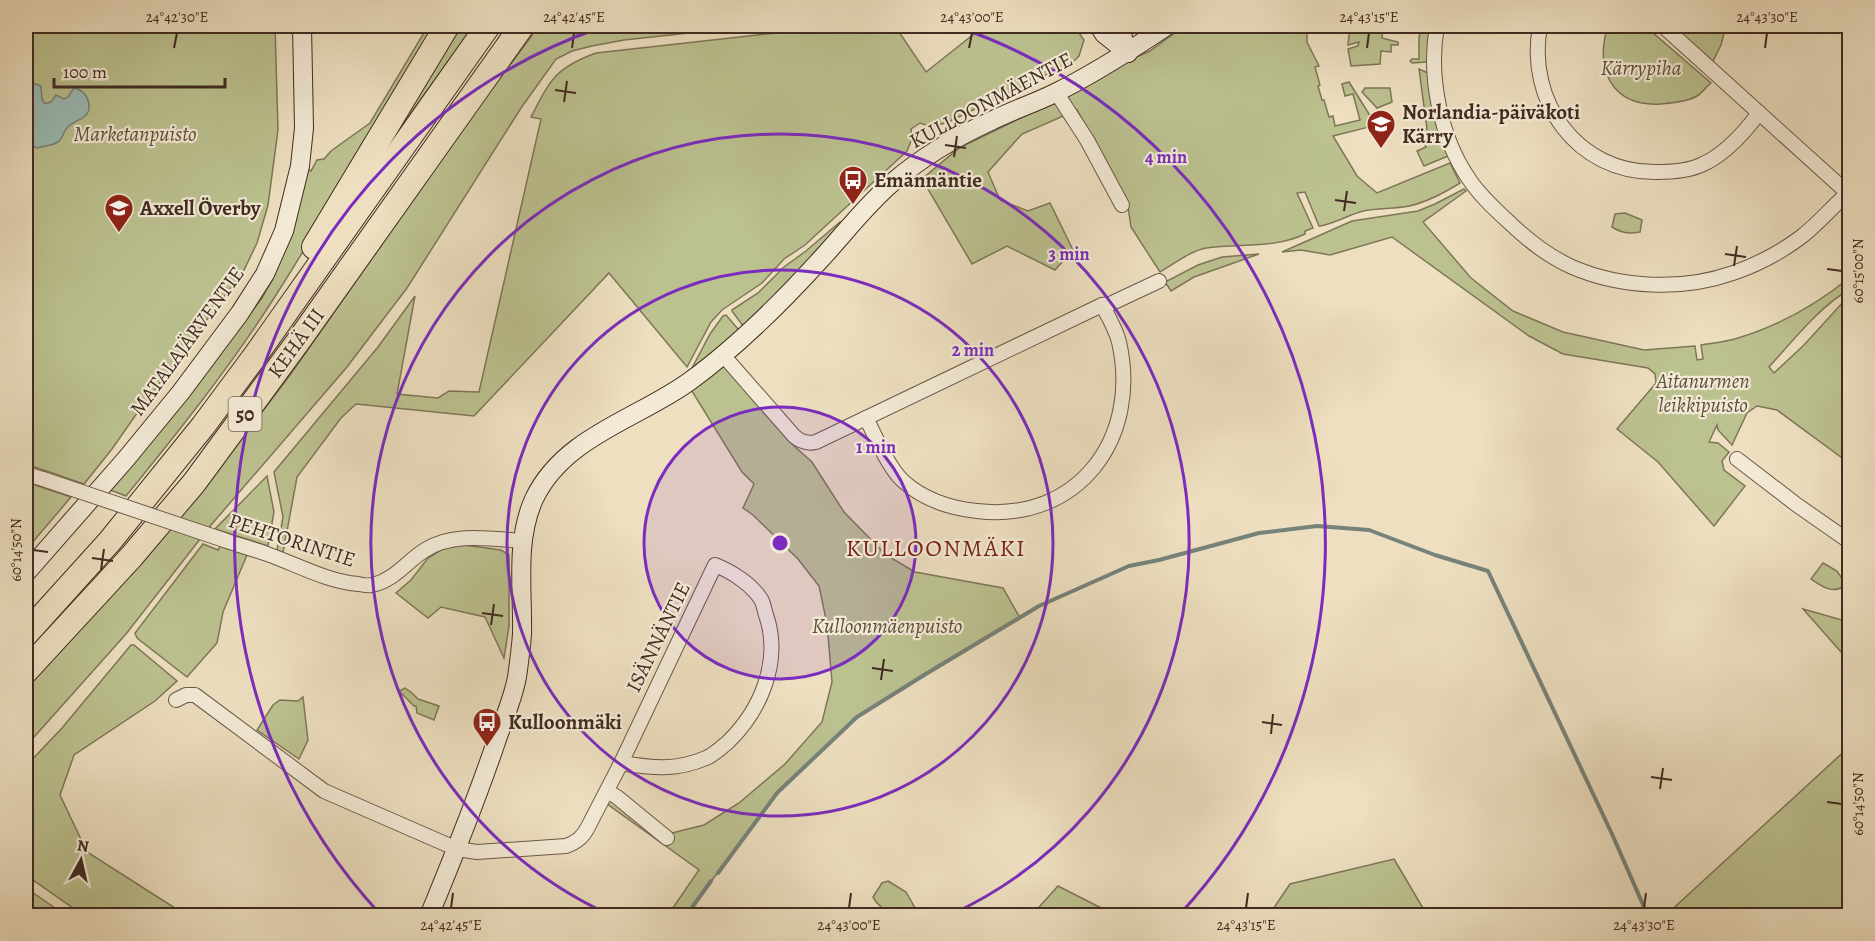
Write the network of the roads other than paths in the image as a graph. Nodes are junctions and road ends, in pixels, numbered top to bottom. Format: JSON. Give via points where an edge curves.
{"nodes":[{"id":1,"x":302,"y":26,"type":"edge"},
{"id":2,"x":447,"y":26,"type":"edge"},
{"id":3,"x":488,"y":26,"type":"edge"},
{"id":4,"x":522,"y":26,"type":"edge"},
{"id":5,"x":1099,"y":26,"type":"edge"},
{"id":6,"x":1119,"y":26,"type":"edge"},
{"id":7,"x":1167,"y":26,"type":"edge"},
{"id":8,"x":1437,"y":26,"type":"edge"},
{"id":9,"x":1540,"y":26,"type":"edge"},
{"id":10,"x":1663,"y":26,"type":"edge"},
{"id":11,"x":1848,"y":26,"type":"edge"},
{"id":12,"x":1850,"y":32,"type":"edge"},
{"id":13,"x":1128,"y":53,"type":"junction"},
{"id":14,"x":1056,"y":92,"type":"junction"},
{"id":15,"x":1759,"y":113,"type":"junction"},
{"id":16,"x":1849,"y":194,"type":"edge"},
{"id":17,"x":1122,"y":205,"type":"dead end"},
{"id":18,"x":1159,"y":281,"type":"dead end"},
{"id":19,"x":1102,"y":304,"type":"junction"},
{"id":20,"x":723,"y":355,"type":"junction"},
{"id":21,"x":255,"y":356,"type":"junction"},
{"id":22,"x":866,"y":418,"type":"junction"},
{"id":23,"x":1737,"y":459,"type":"dead end"},
{"id":24,"x":26,"y":474,"type":"edge"},
{"id":25,"x":523,"y":541,"type":"junction"},
{"id":26,"x":1850,"y":542,"type":"edge"},
{"id":27,"x":26,"y":573,"type":"edge"},
{"id":28,"x":26,"y":634,"type":"edge"},
{"id":29,"x":26,"y":671,"type":"edge"},
{"id":30,"x":176,"y":700,"type":"dead end"},
{"id":31,"x":621,"y":763,"type":"junction"},
{"id":32,"x":607,"y":791,"type":"junction"},
{"id":33,"x":667,"y":838,"type":"dead end"},
{"id":34,"x":458,"y":849,"type":"junction"},
{"id":35,"x":429,"y":915,"type":"edge"}],
"edges":[{"from":1,"to":27,"type":"street","name":"MATALAJÄRVENTIE","via":[[304,128],[300,166],[285,231],[265,274],[181,393]]},
{"from":2,"to":21,"type":"highway","via":[[272,314]]},
{"from":3,"to":21,"type":"highway","name":"KEHÄ III","number":"50"},
{"from":4,"to":29,"type":"highway","name":"KEHÄ III","number":"50","via":[[194,483]]},
{"from":5,"to":13,"type":"street"},
{"from":6,"to":13,"type":"street"},
{"from":7,"to":13,"type":"street","name":"KULLOONMÄENTIE"},
{"from":8,"to":16,"type":"street","via":[[1436,92],[1459,162],[1496,211],[1538,248],[1571,267],[1604,278],[1645,284],[1708,280],[1733,273],[1793,242]]},
{"from":9,"to":15,"type":"street","via":[[1536,58],[1539,76],[1557,120],[1581,147],[1620,168],[1663,172],[1701,165],[1725,151]]},
{"from":10,"to":15,"type":"street"},
{"from":11,"to":12,"type":"street"},
{"from":13,"to":14,"type":"street","name":"KULLOONMÄENTIE"},
{"from":14,"to":17,"type":"street"},
{"from":14,"to":20,"type":"street","name":"KULLOONMÄENTIE","via":[[944,146],[892,183],[761,323]]},
{"from":15,"to":16,"type":"street"},
{"from":18,"to":19,"type":"street"},
{"from":19,"to":22,"type":"street"},
{"from":19,"to":22,"type":"street","via":[[1118,341],[1123,374],[1117,428],[1105,453],[1062,496],[1037,507],[989,513],[941,505],[901,480]]},
{"from":20,"to":22,"type":"street","via":[[803,442],[816,442]]},
{"from":20,"to":25,"type":"street","name":"KULLOONMÄENTIE","via":[[678,389],[596,434],[556,468],[534,501]]},
{"from":21,"to":28,"type":"highway","name":"KEHÄ III","number":"50","via":[[110,542]]},
{"from":23,"to":26,"type":"street"},
{"from":24,"to":25,"type":"street","name":"PEHTORINTIE","bridge":true,"via":[[351,584],[371,585],[388,578],[440,541]]},
{"from":25,"to":34,"type":"street","name":"KULLOONMÄENTIE","via":[[522,631],[516,681]]},
{"from":30,"to":34,"type":"street","name":"ISÄNNÄNTIE","via":[[195,695],[324,791]]},
{"from":31,"to":31,"type":"street","name":"ISÄNNÄNTIE","via":[[670,768],[708,758],[741,730],[758,702],[772,657],[771,632],[761,600],[740,577],[715,565]]},
{"from":31,"to":32,"type":"street","name":"ISÄNNÄNTIE"},
{"from":32,"to":33,"type":"street"},
{"from":32,"to":34,"type":"street","name":"ISÄNNÄNTIE","via":[[584,835],[567,846],[477,852]]},
{"from":34,"to":35,"type":"street","name":"KULLOONMÄENTIE"}]}
